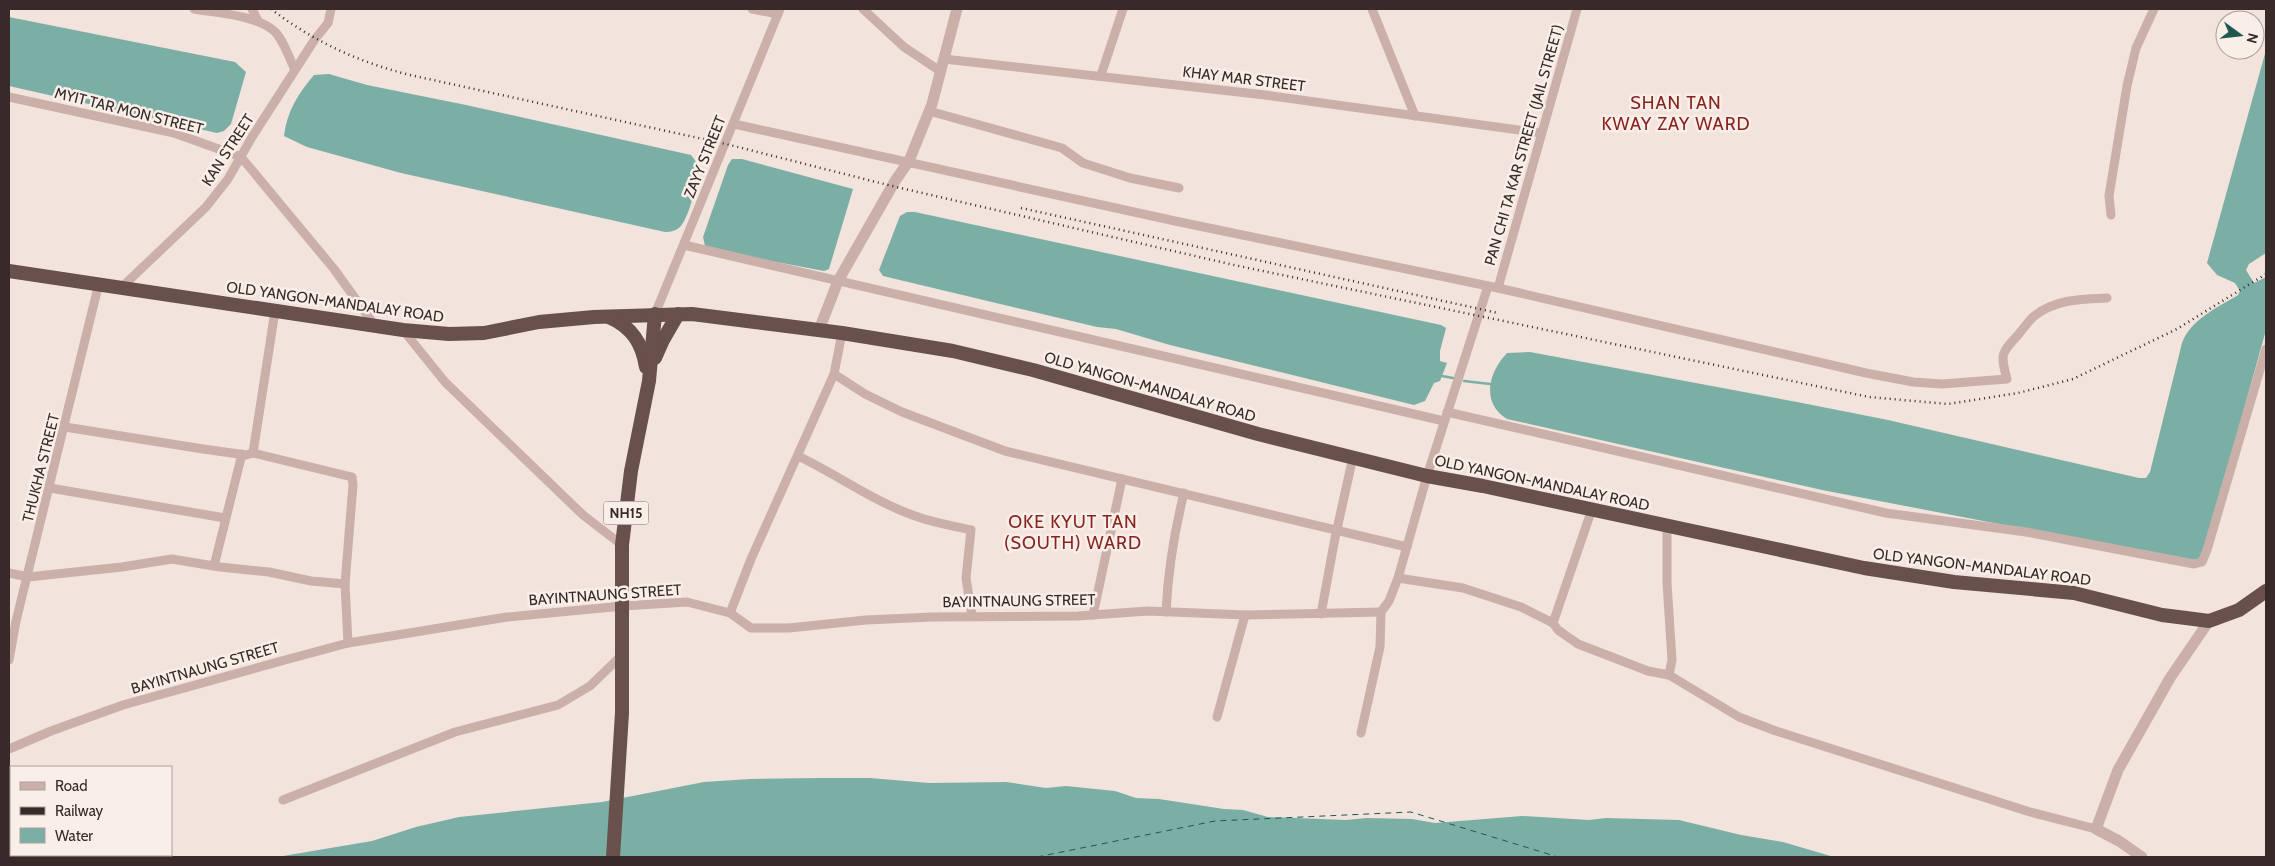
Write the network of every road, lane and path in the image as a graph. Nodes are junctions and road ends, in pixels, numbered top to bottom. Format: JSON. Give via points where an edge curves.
{"nodes":[{"id":1,"x":194,"y":9,"type":"edge"},
{"id":2,"x":252,"y":9,"type":"edge"},
{"id":3,"x":331,"y":9,"type":"edge"},
{"id":4,"x":752,"y":9,"type":"edge"},
{"id":5,"x":863,"y":9,"type":"edge"},
{"id":6,"x":957,"y":9,"type":"edge"},
{"id":7,"x":1123,"y":9,"type":"edge"},
{"id":8,"x":1372,"y":9,"type":"edge"},
{"id":9,"x":1577,"y":9,"type":"edge"},
{"id":10,"x":2154,"y":9,"type":"edge"},
{"id":11,"x":779,"y":11,"type":"edge"},
{"id":12,"x":258,"y":21,"type":"junction"},
{"id":13,"x":944,"y":59,"type":"junction"},
{"id":14,"x":295,"y":70,"type":"junction"},
{"id":15,"x":940,"y":71,"type":"junction"},
{"id":16,"x":1102,"y":76,"type":"junction"},
{"id":17,"x":9,"y":97,"type":"edge"},
{"id":18,"x":929,"y":111,"type":"junction"},
{"id":19,"x":1414,"y":116,"type":"junction"},
{"id":20,"x":734,"y":124,"type":"junction"},
{"id":21,"x":1541,"y":133,"type":"junction"},
{"id":22,"x":241,"y":156,"type":"junction"},
{"id":23,"x":909,"y":161,"type":"junction"},
{"id":24,"x":1179,"y":188,"type":"dead end"},
{"id":25,"x":2111,"y":215,"type":"dead end"},
{"id":26,"x":684,"y":245,"type":"junction"},
{"id":27,"x":9,"y":271,"type":"edge"},
{"id":28,"x":838,"y":280,"type":"junction"},
{"id":29,"x":99,"y":283,"type":"junction"},
{"id":30,"x":1488,"y":286,"type":"junction"},
{"id":31,"x":122,"y":287,"type":"junction"},
{"id":32,"x":1498,"y":288,"type":"junction"},
{"id":33,"x":2107,"y":298,"type":"dead end"},
{"id":34,"x":275,"y":311,"type":"junction"},
{"id":35,"x":655,"y":314,"type":"junction"},
{"id":36,"x":678,"y":314,"type":"junction"},
{"id":37,"x":609,"y":316,"type":"junction"},
{"id":38,"x":376,"y":326,"type":"junction"},
{"id":39,"x":403,"y":330,"type":"junction"},
{"id":40,"x":819,"y":330,"type":"junction"},
{"id":41,"x":842,"y":333,"type":"junction"},
{"id":42,"x":2266,"y":349,"type":"edge"},
{"id":43,"x":834,"y":374,"type":"junction"},
{"id":44,"x":649,"y":381,"type":"junction"},
{"id":45,"x":1446,"y":416,"type":"junction"},
{"id":46,"x":65,"y":427,"type":"junction"},
{"id":47,"x":253,"y":453,"type":"junction"},
{"id":48,"x":242,"y":454,"type":"junction"},
{"id":49,"x":798,"y":456,"type":"junction"},
{"id":50,"x":1353,"y":457,"type":"junction"},
{"id":51,"x":1427,"y":476,"type":"junction"},
{"id":52,"x":1122,"y":479,"type":"junction"},
{"id":53,"x":50,"y":488,"type":"junction"},
{"id":54,"x":1184,"y":493,"type":"junction"},
{"id":55,"x":1592,"y":509,"type":"junction"},
{"id":56,"x":225,"y":518,"type":"junction"},
{"id":57,"x":1667,"y":525,"type":"junction"},
{"id":58,"x":1336,"y":531,"type":"junction"},
{"id":59,"x":622,"y":546,"type":"junction"},
{"id":60,"x":1407,"y":547,"type":"junction"},
{"id":61,"x":214,"y":566,"type":"junction"},
{"id":62,"x":9,"y":573,"type":"edge"},
{"id":63,"x":28,"y":577,"type":"junction"},
{"id":64,"x":1398,"y":578,"type":"junction"},
{"id":65,"x":345,"y":584,"type":"junction"},
{"id":66,"x":2266,"y":591,"type":"edge"},
{"id":67,"x":623,"y":606,"type":"junction"},
{"id":68,"x":1166,"y":612,"type":"junction"},
{"id":69,"x":1381,"y":612,"type":"junction"},
{"id":70,"x":730,"y":613,"type":"junction"},
{"id":71,"x":1321,"y":614,"type":"junction"},
{"id":72,"x":1093,"y":615,"type":"junction"},
{"id":73,"x":1245,"y":615,"type":"junction"},
{"id":74,"x":972,"y":616,"type":"junction"},
{"id":75,"x":2208,"y":621,"type":"junction"},
{"id":76,"x":1553,"y":623,"type":"junction"},
{"id":77,"x":348,"y":644,"type":"junction"},
{"id":78,"x":623,"y":654,"type":"junction"},
{"id":79,"x":9,"y":660,"type":"edge"},
{"id":80,"x":1669,"y":675,"type":"junction"},
{"id":81,"x":1217,"y":717,"type":"dead end"},
{"id":82,"x":1361,"y":733,"type":"dead end"},
{"id":83,"x":9,"y":749,"type":"edge"},
{"id":84,"x":283,"y":800,"type":"dead end"},
{"id":85,"x":2096,"y":829,"type":"junction"},
{"id":86,"x":613,"y":857,"type":"edge"},
{"id":87,"x":2142,"y":857,"type":"edge"}],
"edges":[{"from":1,"to":12,"type":"street"},
{"from":2,"to":12,"type":"street"},
{"from":3,"to":14,"type":"street","name":"KAN STREET","via":[[328,23]]},
{"from":4,"to":11,"type":"street"},
{"from":5,"to":15,"type":"street","via":[[904,47]]},
{"from":6,"to":13,"type":"street"},
{"from":7,"to":16,"type":"street"},
{"from":8,"to":19,"type":"street"},
{"from":9,"to":21,"type":"street","name":"PAN CHI TA KAR STREET (JAIL STREET)"},
{"from":10,"to":25,"type":"street","via":[[2136,48],[2127,86],[2109,196]]},
{"from":11,"to":20,"type":"street","name":"ZAYY STREET"},
{"from":12,"to":14,"type":"street","via":[[277,35]]},
{"from":13,"to":15,"type":"street"},
{"from":13,"to":16,"type":"street","name":"KHAY MAR STREET"},
{"from":14,"to":22,"type":"street","name":"KAN STREET"},
{"from":15,"to":18,"type":"street"},
{"from":16,"to":19,"type":"street","name":"KHAY MAR STREET"},
{"from":17,"to":22,"type":"street","name":"MYIT TAR MON STREET","via":[[174,133]]},
{"from":18,"to":23,"type":"street"},
{"from":18,"to":24,"type":"street","via":[[1062,148],[1083,164]]},
{"from":19,"to":21,"type":"street","name":"KHAY MAR STREET"},
{"from":20,"to":23,"type":"street"},
{"from":20,"to":26,"type":"street","name":"ZAYY STREET"},
{"from":21,"to":32,"type":"street","name":"PAN CHI TA KAR STREET (JAIL STREET)"},
{"from":22,"to":31,"type":"street","name":"KAN STREET","via":[[206,207]]},
{"from":22,"to":38,"type":"street"},
{"from":23,"to":28,"type":"street"},
{"from":23,"to":30,"type":"street"},
{"from":26,"to":28,"type":"street"},
{"from":26,"to":35,"type":"street","name":"ZAYY STREET"},
{"from":27,"to":29,"type":"highway","name":"OLD YANGON-MANDALAY ROAD"},
{"from":28,"to":40,"type":"street"},
{"from":28,"to":45,"type":"street"},
{"from":29,"to":31,"type":"highway","name":"OLD YANGON-MANDALAY ROAD"},
{"from":29,"to":46,"type":"street","name":"THUKHA STREET"},
{"from":30,"to":32,"type":"street"},
{"from":30,"to":45,"type":"street"},
{"from":31,"to":34,"type":"highway","name":"OLD YANGON-MANDALAY ROAD"},
{"from":32,"to":33,"type":"street","via":[[1866,373],[1942,384],[2007,379],[2003,366],[2005,348],[2034,317],[2055,304]]},
{"from":34,"to":38,"type":"highway","name":"OLD YANGON-MANDALAY ROAD"},
{"from":34,"to":47,"type":"street"},
{"from":35,"to":36,"type":"highway","name":"OLD YANGON-MANDALAY ROAD"},
{"from":35,"to":37,"type":"highway","name":"OLD YANGON-MANDALAY ROAD"},
{"from":35,"to":44,"type":"highway","number":"NH15"},
{"from":36,"to":40,"type":"highway","name":"OLD YANGON-MANDALAY ROAD","via":[[730,317]]},
{"from":36,"to":44,"type":"highway","via":[[656,354]]},
{"from":37,"to":39,"type":"highway","name":"OLD YANGON-MANDALAY ROAD","via":[[539,322],[484,333]]},
{"from":37,"to":44,"type":"highway","via":[[633,332]]},
{"from":38,"to":39,"type":"highway","name":"OLD YANGON-MANDALAY ROAD"},
{"from":39,"to":59,"type":"street","via":[[446,382],[583,515]]},
{"from":40,"to":41,"type":"highway","name":"OLD YANGON-MANDALAY ROAD"},
{"from":41,"to":43,"type":"street"},
{"from":41,"to":50,"type":"highway","name":"OLD YANGON-MANDALAY ROAD","via":[[962,353],[1033,370],[1258,434]]},
{"from":42,"to":45,"type":"street","via":[[2208,550],[2202,562],[2194,564],[2026,532],[1886,513]]},
{"from":43,"to":49,"type":"street"},
{"from":43,"to":52,"type":"street","via":[[902,412],[1005,451]]},
{"from":44,"to":59,"type":"highway","number":"NH15"},
{"from":45,"to":51,"type":"street"},
{"from":46,"to":48,"type":"street"},
{"from":46,"to":53,"type":"street","name":"THUKHA STREET"},
{"from":47,"to":48,"type":"street"},
{"from":47,"to":65,"type":"street","via":[[352,477]]},
{"from":48,"to":56,"type":"street"},
{"from":49,"to":70,"type":"street"},
{"from":49,"to":74,"type":"street","via":[[918,517],[971,530],[966,578]]},
{"from":50,"to":51,"type":"highway","name":"OLD YANGON-MANDALAY ROAD"},
{"from":50,"to":58,"type":"street"},
{"from":51,"to":55,"type":"highway","name":"OLD YANGON-MANDALAY ROAD"},
{"from":51,"to":60,"type":"street"},
{"from":52,"to":54,"type":"street"},
{"from":52,"to":72,"type":"street"},
{"from":53,"to":56,"type":"street"},
{"from":53,"to":63,"type":"street","name":"THUKHA STREET"},
{"from":54,"to":58,"type":"street"},
{"from":54,"to":68,"type":"street","via":[[1173,537]]},
{"from":55,"to":57,"type":"highway","name":"OLD YANGON-MANDALAY ROAD"},
{"from":55,"to":76,"type":"street"},
{"from":56,"to":61,"type":"street"},
{"from":57,"to":75,"type":"highway","name":"OLD YANGON-MANDALAY ROAD","via":[[1864,568],[1954,582],[2074,592],[2162,614]]},
{"from":57,"to":80,"type":"street","via":[[1672,660]]},
{"from":58,"to":60,"type":"street"},
{"from":58,"to":71,"type":"street"},
{"from":59,"to":67,"type":"highway","number":"NH15"},
{"from":60,"to":64,"type":"street"},
{"from":61,"to":63,"type":"street","via":[[172,559]]},
{"from":61,"to":65,"type":"street"},
{"from":62,"to":63,"type":"street"},
{"from":63,"to":79,"type":"street","name":"THUKHA STREET"},
{"from":64,"to":69,"type":"street"},
{"from":64,"to":76,"type":"street","via":[[1463,588],[1521,607]]},
{"from":65,"to":77,"type":"street"},
{"from":66,"to":75,"type":"highway","name":"OLD YANGON-MANDALAY ROAD","via":[[2238,610]]},
{"from":67,"to":70,"type":"street","name":"BAYINTNAUNG STREET","via":[[687,602]]},
{"from":67,"to":77,"type":"street","name":"BAYINTNAUNG STREET","via":[[507,617]]},
{"from":67,"to":78,"type":"highway","number":"NH15"},
{"from":68,"to":72,"type":"street","name":"BAYINTNAUNG STREET"},
{"from":68,"to":73,"type":"street","name":"BAYINTNAUNG STREET"},
{"from":69,"to":71,"type":"street","name":"BAYINTNAUNG STREET"},
{"from":69,"to":82,"type":"street","via":[[1380,647]]},
{"from":70,"to":74,"type":"street","name":"BAYINTNAUNG STREET","via":[[751,628]]},
{"from":71,"to":73,"type":"street","name":"BAYINTNAUNG STREET"},
{"from":72,"to":74,"type":"street","name":"BAYINTNAUNG STREET"},
{"from":73,"to":81,"type":"street"},
{"from":75,"to":85,"type":"street","via":[[2170,678],[2118,770]]},
{"from":76,"to":80,"type":"street","via":[[1578,644],[1648,671]]},
{"from":77,"to":83,"type":"street","name":"BAYINTNAUNG STREET","via":[[123,705]]},
{"from":78,"to":84,"type":"street","via":[[590,686],[558,705],[455,732]]},
{"from":78,"to":86,"type":"highway","number":"NH15"},
{"from":80,"to":85,"type":"street","via":[[1739,717],[1776,731],[2030,812]]},
{"from":85,"to":87,"type":"street"}]}
